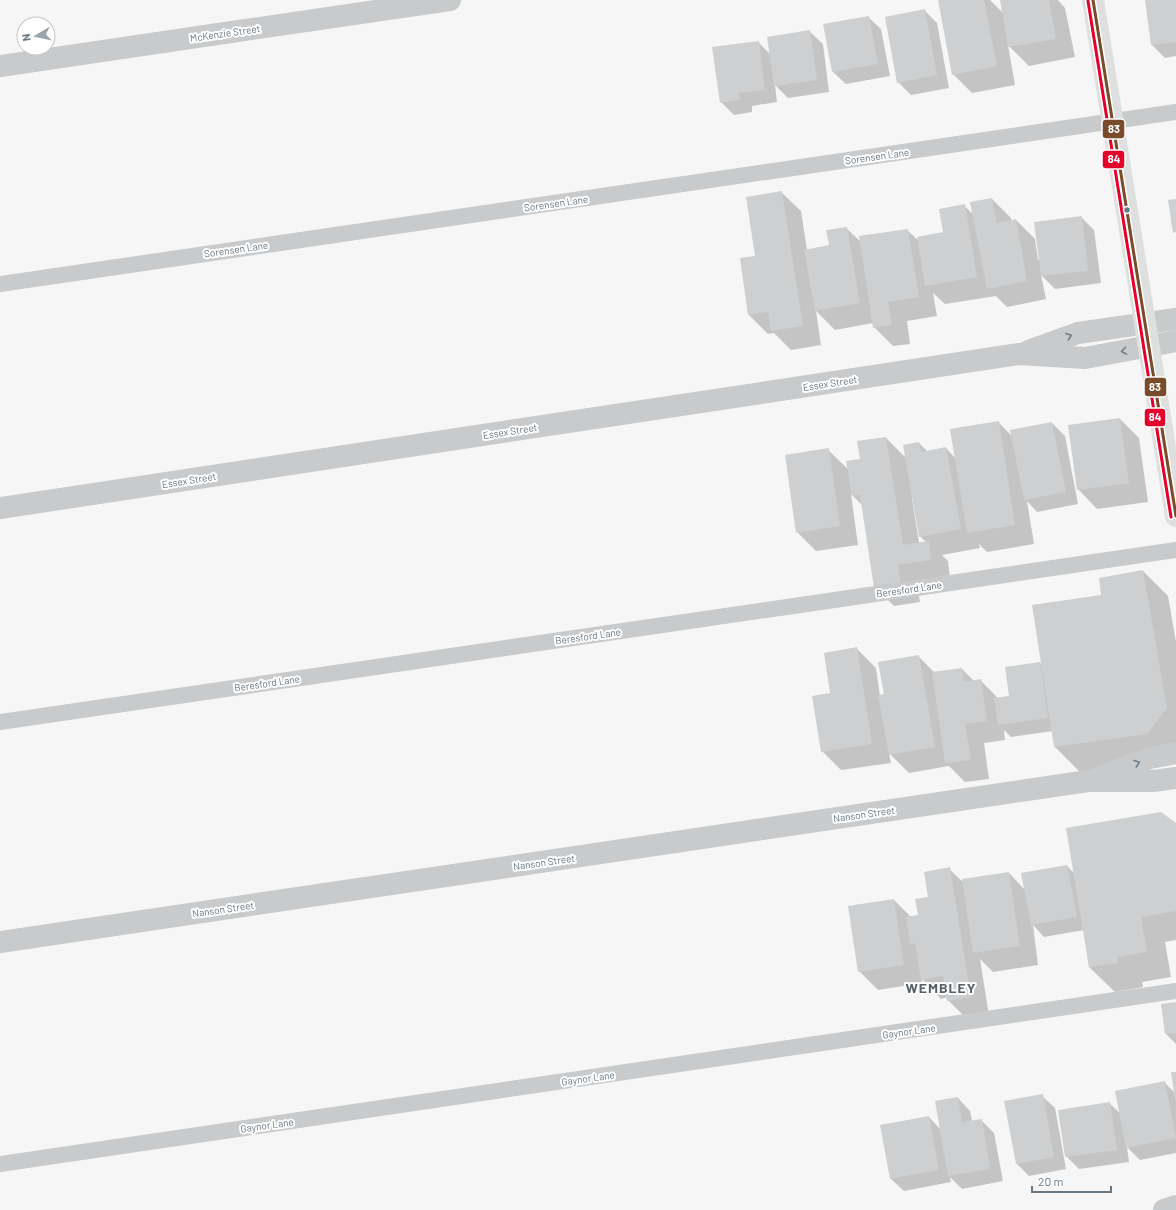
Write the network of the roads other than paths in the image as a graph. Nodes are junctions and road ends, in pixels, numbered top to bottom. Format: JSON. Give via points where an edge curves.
{"nodes":[{"id":1,"x":450,"y":0,"type":"edge"},
{"id":2,"x":1093,"y":0,"type":"edge"},
{"id":3,"x":0,"y":66,"type":"edge"},
{"id":4,"x":1176,"y":112,"type":"edge"},
{"id":5,"x":1113,"y":121,"type":"junction"},
{"id":6,"x":0,"y":284,"type":"edge"},
{"id":7,"x":1176,"y":319,"type":"edge"},
{"id":8,"x":1144,"y":323,"type":"junction"},
{"id":9,"x":1176,"y":341,"type":"edge"},
{"id":10,"x":1148,"y":346,"type":"junction"},
{"id":11,"x":1019,"y":354,"type":"junction"},
{"id":12,"x":0,"y":508,"type":"edge"},
{"id":13,"x":1176,"y":516,"type":"edge"},
{"id":14,"x":1176,"y":550,"type":"edge"},
{"id":15,"x":0,"y":722,"type":"edge"},
{"id":16,"x":1176,"y":753,"type":"edge"},
{"id":17,"x":1176,"y":778,"type":"edge"},
{"id":18,"x":1088,"y":781,"type":"junction"},
{"id":19,"x":0,"y":942,"type":"edge"},
{"id":20,"x":1176,"y":991,"type":"edge"},
{"id":21,"x":0,"y":1164,"type":"edge"},
{"id":22,"x":1176,"y":1206,"type":"edge"},
{"id":23,"x":1164,"y":1210,"type":"edge"}],
"edges":[{"from":1,"to":3,"type":"street","name":"McKenzie Street"},
{"from":2,"to":5,"type":"main road"},
{"from":4,"to":5,"type":"lane","name":"Sorensen Lane"},
{"from":5,"to":6,"type":"lane","name":"Sorensen Lane"},
{"from":5,"to":8,"type":"main road"},
{"from":7,"to":8,"type":"street","name":"Essex Street"},
{"from":8,"to":10,"type":"main road"},
{"from":11,"to":8,"type":"street","name":"Essex Street","one_way":true,"via":[[1078,333]]},
{"from":9,"to":10,"type":"street","name":"Essex Street"},
{"from":10,"to":11,"type":"street","name":"Essex Street","one_way":true,"via":[[1085,358]]},
{"from":10,"to":13,"type":"main road"},
{"from":11,"to":12,"type":"street","name":"Essex Street"},
{"from":14,"to":15,"type":"lane","name":"Beresford Lane"},
{"from":18,"to":16,"type":"street","name":"Nanson Street","one_way":true,"via":[[1150,758]]},
{"from":17,"to":18,"type":"street","name":"Nanson Street","via":[[1153,781]]},
{"from":18,"to":19,"type":"street","name":"Nanson Street"},
{"from":20,"to":21,"type":"lane","name":"Gaynor Lane"},
{"from":22,"to":23,"type":"street"}]}
